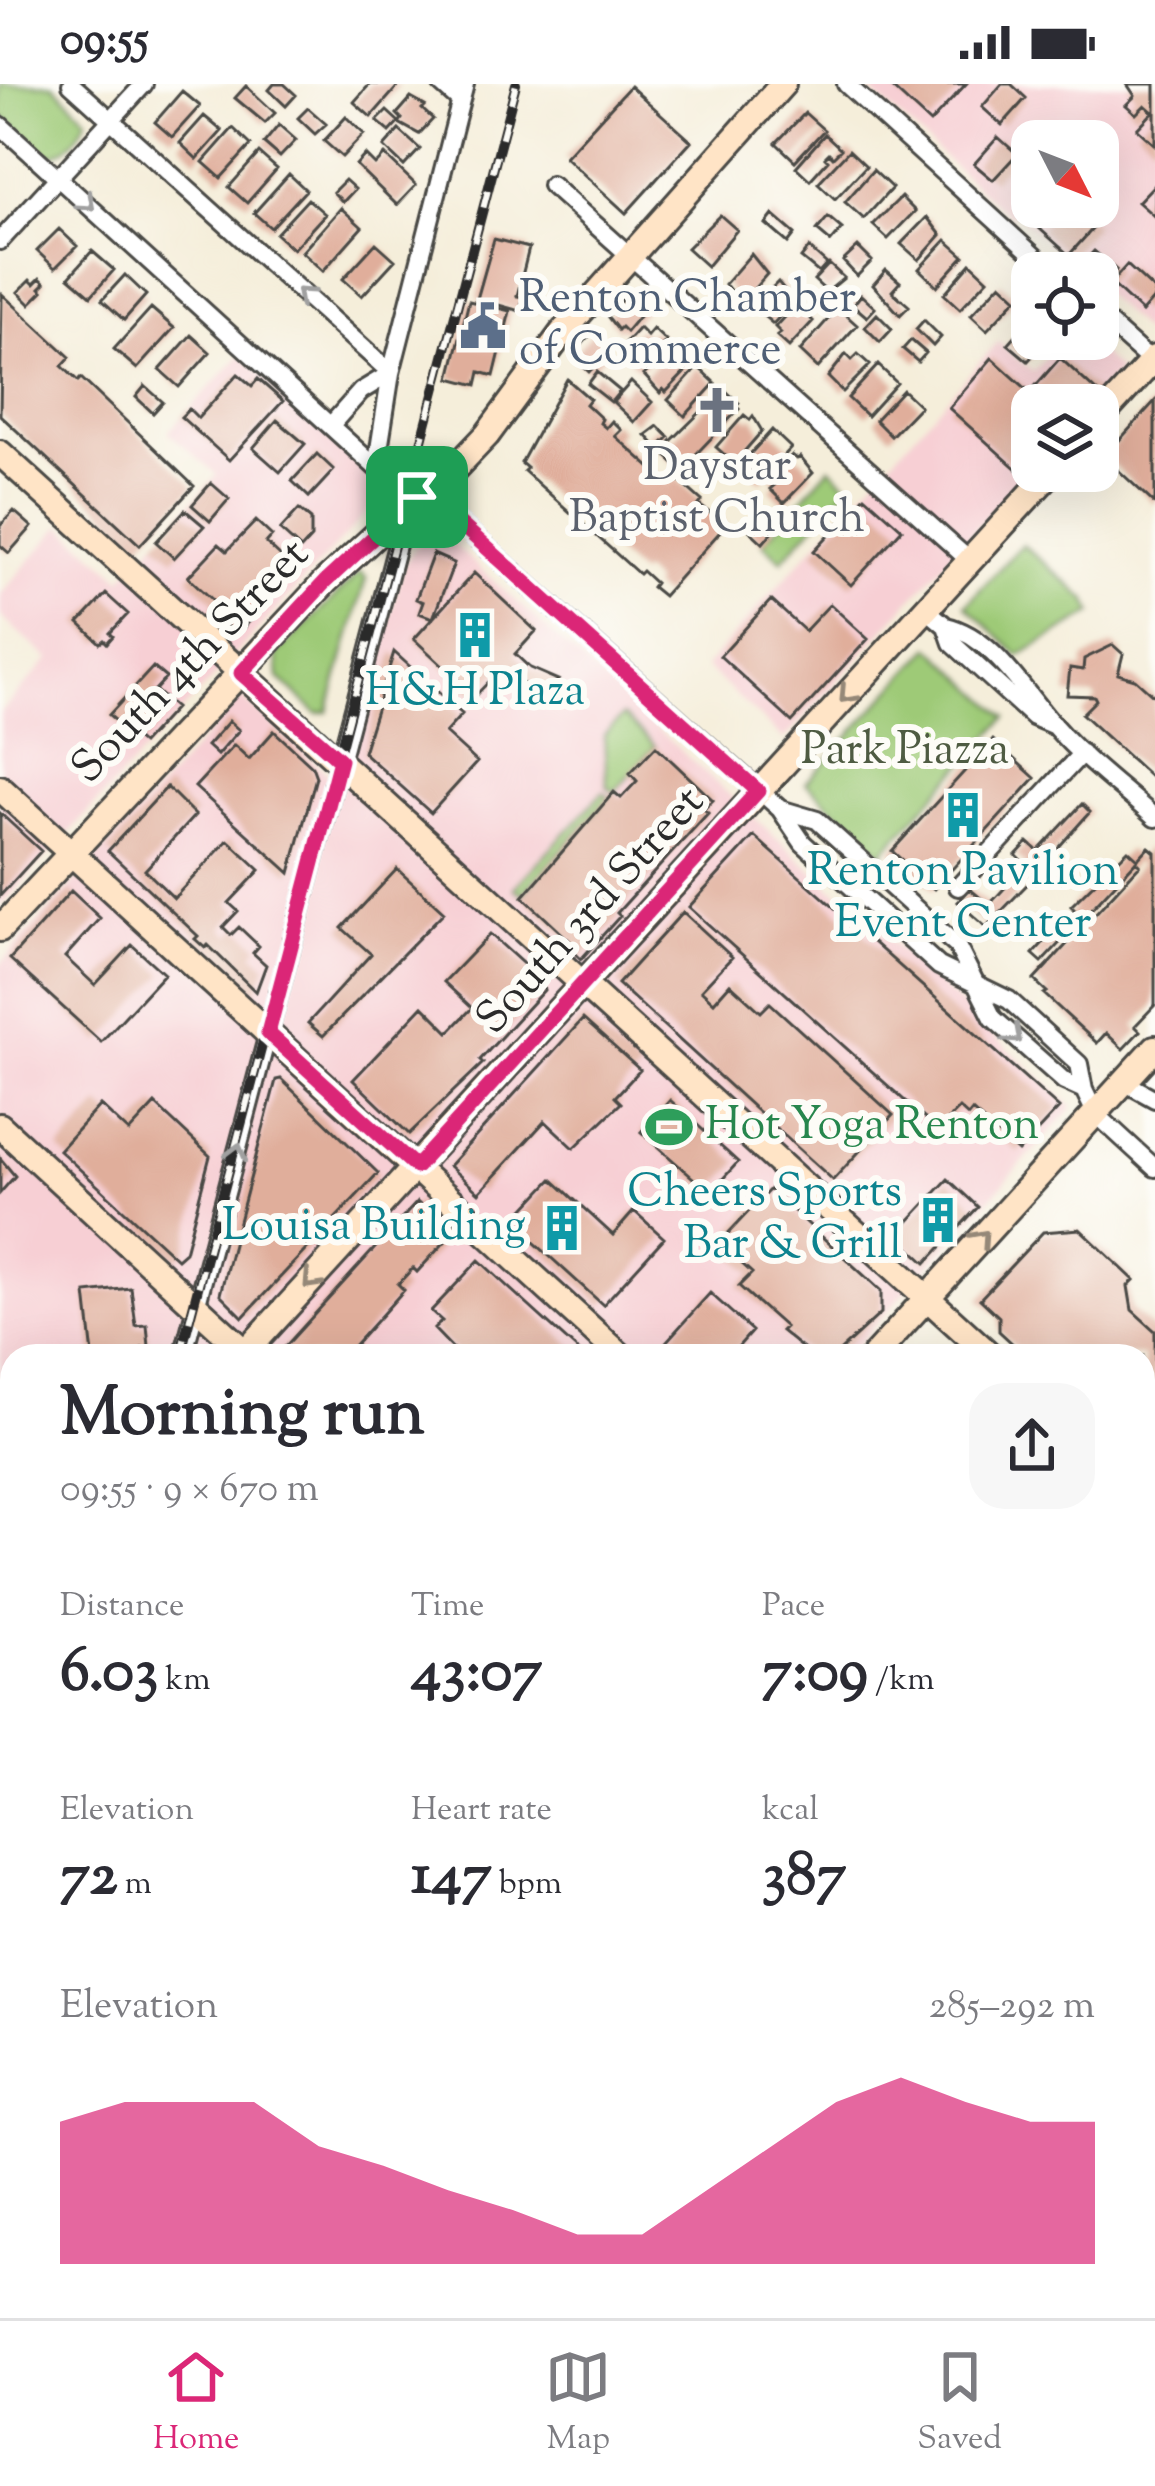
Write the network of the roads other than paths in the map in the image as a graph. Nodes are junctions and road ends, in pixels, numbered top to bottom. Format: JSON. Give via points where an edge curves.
{"nodes":[{"id":1,"x":71,"y":84,"type":"edge"},
{"id":2,"x":144,"y":84,"type":"edge"},
{"id":3,"x":441,"y":84,"type":"edge"},
{"id":4,"x":783,"y":84,"type":"edge"},
{"id":5,"x":846,"y":84,"type":"edge"},
{"id":6,"x":463,"y":92,"type":"edge"},
{"id":7,"x":111,"y":120,"type":"junction"},
{"id":8,"x":0,"y":124,"type":"edge"},
{"id":9,"x":58,"y":177,"type":"junction"},
{"id":10,"x":551,"y":185,"type":"dead end"},
{"id":11,"x":0,"y":241,"type":"edge"},
{"id":12,"x":1030,"y":252,"type":"edge"},
{"id":13,"x":628,"y":254,"type":"junction"},
{"id":14,"x":1119,"y":332,"type":"edge"},
{"id":15,"x":1154,"y":362,"type":"edge"},
{"id":16,"x":391,"y":374,"type":"junction"},
{"id":17,"x":1119,"y":398,"type":"edge"},
{"id":18,"x":331,"y":425,"type":"junction"},
{"id":19,"x":0,"y":453,"type":"edge"},
{"id":20,"x":381,"y":471,"type":"junction"},
{"id":21,"x":1033,"y":492,"type":"edge"},
{"id":22,"x":417,"y":497,"type":"junction"},
{"id":23,"x":970,"y":561,"type":"junction"},
{"id":24,"x":926,"y":609,"type":"junction"},
{"id":25,"x":241,"y":673,"type":"junction"},
{"id":26,"x":1082,"y":753,"type":"junction"},
{"id":27,"x":340,"y":760,"type":"junction"},
{"id":28,"x":0,"y":788,"type":"edge"},
{"id":29,"x":758,"y":791,"type":"junction"},
{"id":30,"x":780,"y":809,"type":"junction"},
{"id":31,"x":1155,"y":818,"type":"edge"},
{"id":32,"x":70,"y":852,"type":"junction"},
{"id":33,"x":958,"y":887,"type":"dead end"},
{"id":34,"x":0,"y":929,"type":"edge"},
{"id":35,"x":975,"y":983,"type":"junction"},
{"id":36,"x":584,"y":984,"type":"junction"},
{"id":37,"x":268,"y":1033,"type":"junction"},
{"id":38,"x":1155,"y":1048,"type":"edge"},
{"id":39,"x":1124,"y":1082,"type":"junction"},
{"id":40,"x":1155,"y":1099,"type":"edge"},
{"id":41,"x":1090,"y":1102,"type":"junction"},
{"id":42,"x":0,"y":1126,"type":"edge"},
{"id":43,"x":416,"y":1167,"type":"junction"},
{"id":44,"x":1155,"y":1168,"type":"edge"},
{"id":45,"x":927,"y":1298,"type":"junction"},
{"id":46,"x":196,"y":1306,"type":"junction"},
{"id":47,"x":186,"y":1344,"type":"edge"},
{"id":48,"x":235,"y":1344,"type":"edge"},
{"id":49,"x":256,"y":1344,"type":"edge"},
{"id":50,"x":608,"y":1344,"type":"edge"},
{"id":51,"x":885,"y":1344,"type":"edge"},
{"id":52,"x":978,"y":1344,"type":"edge"}],
"edges":[{"from":1,"to":7,"type":"street"},
{"from":2,"to":7,"type":"street"},
{"from":3,"to":6,"type":"street"},
{"from":4,"to":13,"type":"street","name":"South 4th Street"},
{"from":5,"to":12,"type":"street"},
{"from":6,"to":16,"type":"street"},
{"from":7,"to":9,"type":"street"},
{"from":16,"to":7,"type":"street","one_way":true},
{"from":8,"to":9,"type":"street"},
{"from":9,"to":11,"type":"street"},
{"from":9,"to":18,"type":"street","one_way":true},
{"from":10,"to":13,"type":"street"},
{"from":13,"to":22,"type":"street","name":"South 4th Street","via":[[487,435]]},
{"from":13,"to":23,"type":"street"},
{"from":14,"to":15,"type":"street"},
{"from":15,"to":17,"type":"street"},
{"from":16,"to":18,"type":"street"},
{"from":16,"to":20,"type":"street"},
{"from":18,"to":20,"type":"street"},
{"from":19,"to":25,"type":"street"},
{"from":20,"to":22,"type":"street"},
{"from":21,"to":23,"type":"street","name":"South 3rd Street"},
{"from":22,"to":25,"type":"street","name":"South 4th Street"},
{"from":22,"to":27,"type":"street","via":[[401,530]]},
{"from":22,"to":29,"type":"street","via":[[458,522]]},
{"from":23,"to":24,"type":"street","name":"South 3rd Street"},
{"from":24,"to":26,"type":"street","via":[[982,646]]},
{"from":24,"to":29,"type":"street","name":"South 3rd Street","one_way":true},
{"from":25,"to":27,"type":"street"},
{"from":25,"to":32,"type":"street","name":"South 4th Street"},
{"from":26,"to":31,"type":"street"},
{"from":26,"to":33,"type":"street"},
{"from":27,"to":36,"type":"street"},
{"from":27,"to":37,"type":"street"},
{"from":28,"to":32,"type":"street"},
{"from":29,"to":30,"type":"street"},
{"from":29,"to":36,"type":"street","name":"South 3rd Street"},
{"from":30,"to":35,"type":"street","via":[[803,843],[910,940]]},
{"from":30,"to":35,"type":"street","via":[[817,820],[957,946]]},
{"from":32,"to":34,"type":"street","name":"South 4th Street"},
{"from":32,"to":37,"type":"street"},
{"from":35,"to":41,"type":"street","via":[[1010,1000],[1079,1064]]},
{"from":36,"to":43,"type":"street","name":"South 3rd Street"},
{"from":36,"to":45,"type":"street"},
{"from":37,"to":43,"type":"street"},
{"from":46,"to":37,"type":"street","one_way":true},
{"from":38,"to":39,"type":"street"},
{"from":39,"to":40,"type":"street"},
{"from":39,"to":41,"type":"street"},
{"from":41,"to":44,"type":"street"},
{"from":45,"to":41,"type":"street","one_way":true},
{"from":42,"to":46,"type":"street"},
{"from":43,"to":49,"type":"street","name":"South 3rd Street","one_way":true},
{"from":43,"to":50,"type":"street"},
{"from":45,"to":51,"type":"street"},
{"from":45,"to":52,"type":"street"},
{"from":46,"to":47,"type":"street"},
{"from":46,"to":48,"type":"street"}]}
